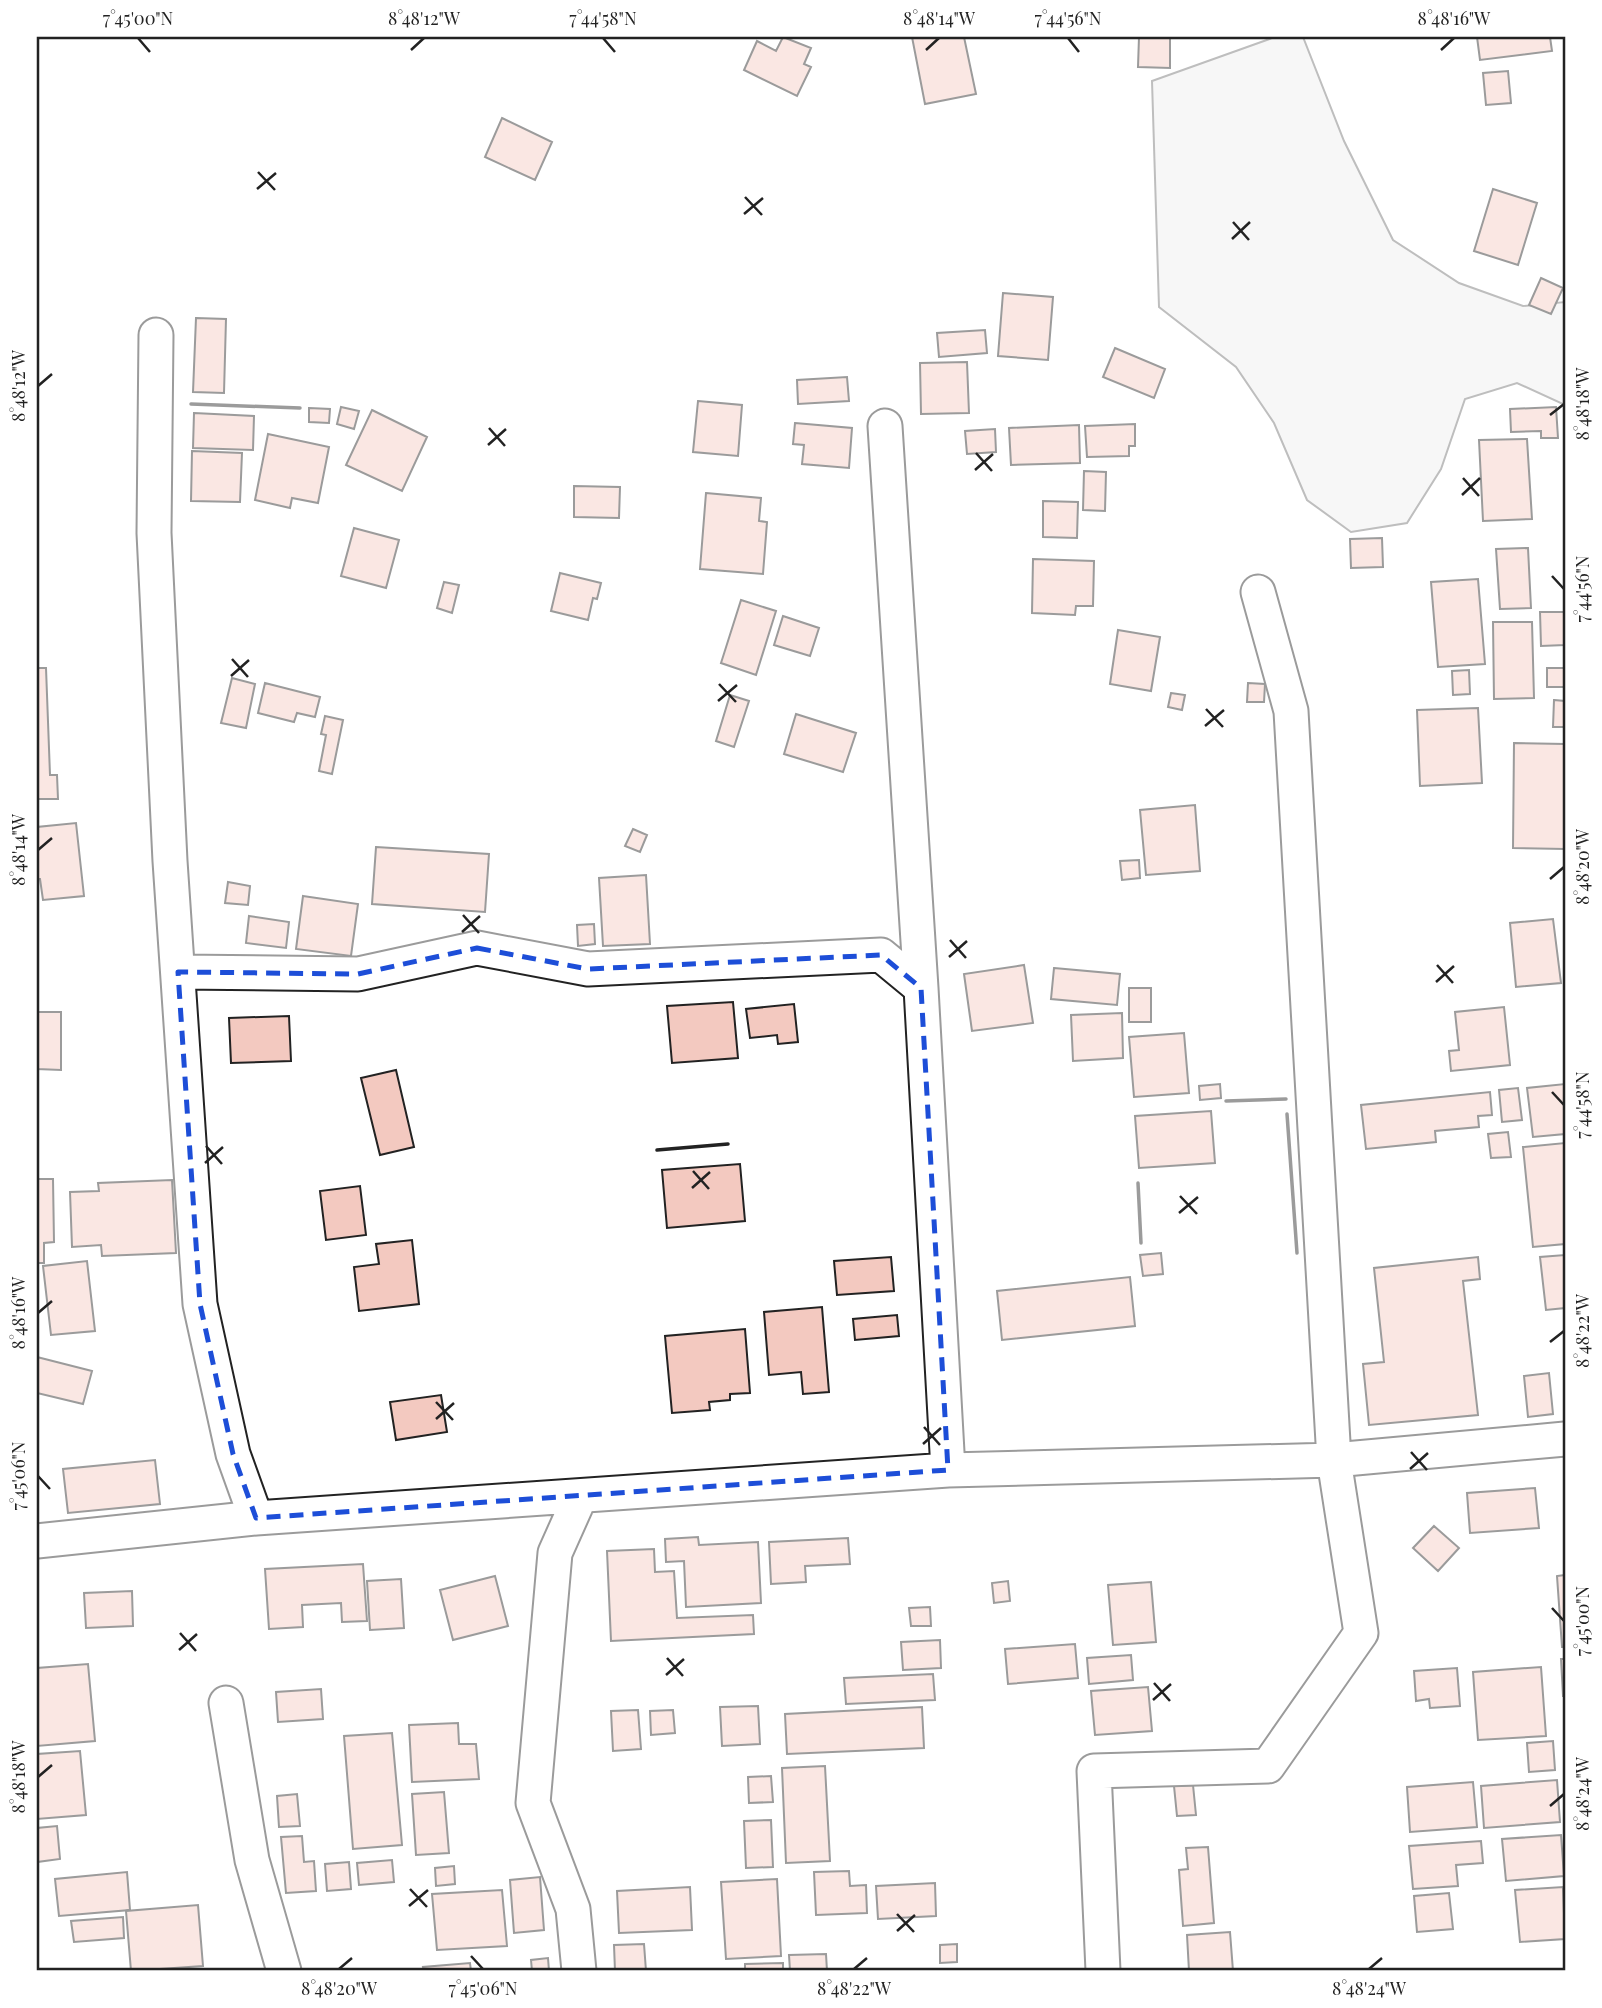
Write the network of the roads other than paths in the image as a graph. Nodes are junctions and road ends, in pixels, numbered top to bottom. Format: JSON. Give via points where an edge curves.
{"nodes":[{"id":1,"x":156,"y":335,"type":"dead end"},
{"id":2,"x":885,"y":426,"type":"dead end"},
{"id":3,"x":1258,"y":592,"type":"dead end"},
{"id":4,"x":178,"y":972,"type":"junction"},
{"id":5,"x":922,"y":988,"type":"junction"},
{"id":6,"x":1565,"y":1439,"type":"edge"},
{"id":7,"x":1335,"y":1460,"type":"junction"},
{"id":8,"x":948,"y":1470,"type":"junction"},
{"id":9,"x":580,"y":1497,"type":"junction"},
{"id":10,"x":256,"y":1518,"type":"junction"},
{"id":11,"x":37,"y":1541,"type":"edge"},
{"id":12,"x":226,"y":1703,"type":"dead end"},
{"id":13,"x":284,"y":1971,"type":"edge"},
{"id":14,"x":579,"y":1971,"type":"edge"},
{"id":15,"x":1103,"y":1971,"type":"edge"}],
"edges":[{"from":1,"to":4,"type":"street","via":[[154,533]]},
{"from":2,"to":5,"type":"street"},
{"from":3,"to":7,"type":"street","via":[[1291,711]]},
{"from":4,"to":5,"type":"street","via":[[358,974],[477,948],[588,969],[881,955]]},
{"from":4,"to":10,"type":"street","via":[[200,1304],[233,1454]]},
{"from":5,"to":8,"type":"street"},
{"from":6,"to":7,"type":"street"},
{"from":7,"to":8,"type":"street"},
{"from":7,"to":15,"type":"street","via":[[1361,1633],[1268,1766],[1094,1771]]},
{"from":8,"to":9,"type":"street"},
{"from":9,"to":10,"type":"street"},
{"from":9,"to":14,"type":"street","via":[[555,1553],[533,1803],[573,1909]]},
{"from":10,"to":11,"type":"street"},
{"from":12,"to":13,"type":"street","via":[[252,1860]]}]}
